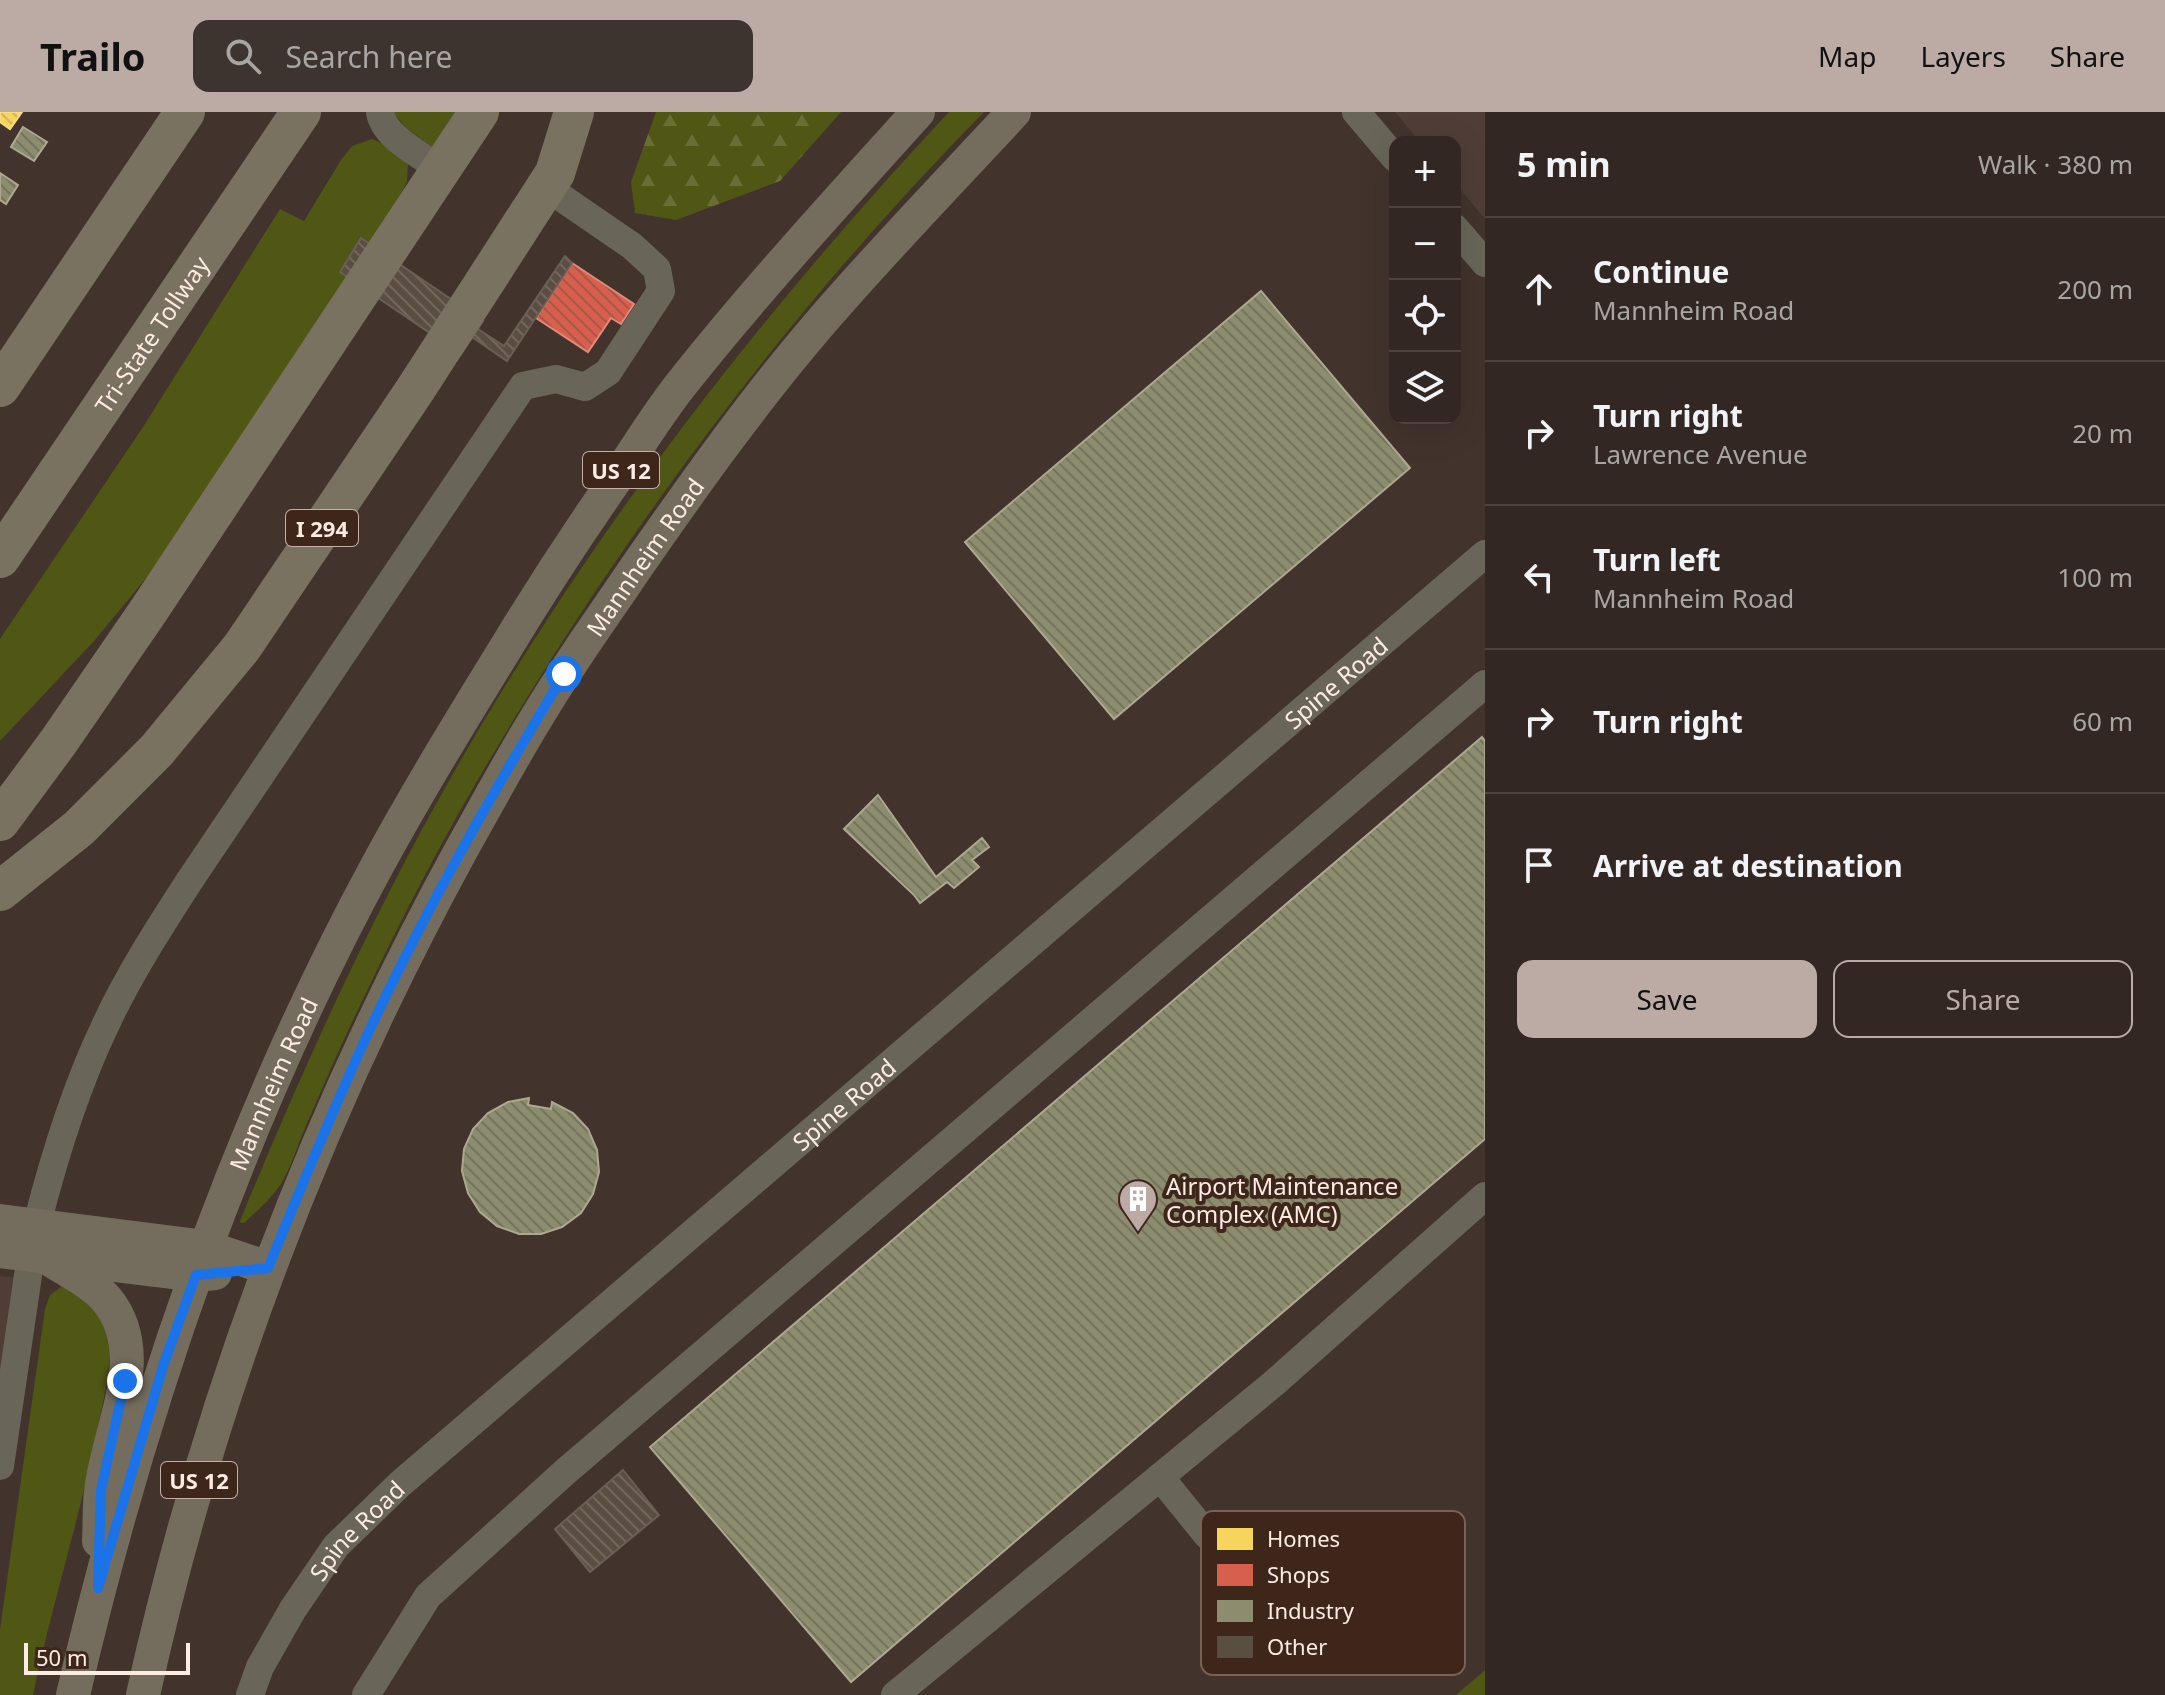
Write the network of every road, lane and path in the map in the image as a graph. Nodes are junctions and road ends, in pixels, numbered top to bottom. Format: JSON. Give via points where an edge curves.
{"nodes":[{"id":1,"x":185,"y":112,"type":"edge"},
{"id":2,"x":301,"y":112,"type":"edge"},
{"id":3,"x":380,"y":112,"type":"edge"},
{"id":4,"x":479,"y":112,"type":"edge"},
{"id":5,"x":574,"y":112,"type":"edge"},
{"id":6,"x":918,"y":112,"type":"edge"},
{"id":7,"x":1014,"y":112,"type":"edge"},
{"id":8,"x":1356,"y":112,"type":"edge"},
{"id":9,"x":1389,"y":151,"type":"edge"},
{"id":10,"x":442,"y":170,"type":"junction"},
{"id":11,"x":546,"y":187,"type":"junction"},
{"id":12,"x":1461,"y":235,"type":"edge"},
{"id":13,"x":1485,"y":263,"type":"edge"},
{"id":14,"x":0,"y":387,"type":"edge"},
{"id":15,"x":1485,"y":554,"type":"edge"},
{"id":16,"x":0,"y":558,"type":"edge"},
{"id":17,"x":1485,"y":684,"type":"edge"},
{"id":18,"x":0,"y":821,"type":"edge"},
{"id":19,"x":0,"y":891,"type":"edge"},
{"id":20,"x":1485,"y":1196,"type":"edge"},
{"id":21,"x":0,"y":1221,"type":"edge"},
{"id":22,"x":28,"y":1247,"type":"edge"},
{"id":23,"x":201,"y":1261,"type":"junction"},
{"id":24,"x":268,"y":1268,"type":"junction"},
{"id":25,"x":0,"y":1466,"type":"edge"},
{"id":26,"x":1160,"y":1477,"type":"junction"},
{"id":27,"x":1201,"y":1528,"type":"edge"},
{"id":28,"x":98,"y":1588,"type":"junction"},
{"id":29,"x":73,"y":1695,"type":"edge"},
{"id":30,"x":143,"y":1695,"type":"edge"},
{"id":31,"x":250,"y":1695,"type":"edge"},
{"id":32,"x":366,"y":1695,"type":"edge"},
{"id":33,"x":895,"y":1695,"type":"edge"}],
"edges":[{"from":1,"to":14,"type":"highway"},
{"from":2,"to":16,"type":"highway","name":"Tri-State Tollway"},
{"from":3,"to":10,"type":"street","via":[[394,135]]},
{"from":4,"to":10,"type":"highway"},
{"from":5,"to":11,"type":"highway","number":"I 294"},
{"from":6,"to":23,"type":"main road","name":"Mannheim Road","number":"US 12","via":[[677,390],[555,567],[370,881],[280,1066]]},
{"from":7,"to":24,"type":"main road","name":"Mannheim Road","number":"US 12","via":[[820,323],[679,506],[564,674],[488,801],[371,1026]]},
{"from":8,"to":9,"type":"street"},
{"from":10,"to":18,"type":"highway","via":[[149,610]]},
{"from":11,"to":19,"type":"highway","number":"I 294","via":[[242,647],[157,750],[79,828]]},
{"from":11,"to":22,"type":"street","via":[[632,246],[657,269],[661,291],[608,372],[585,387],[556,379],[523,386],[192,877],[105,1026]]},
{"from":12,"to":13,"type":"street"},
{"from":15,"to":31,"type":"street","name":"Spine Road","via":[[400,1484],[336,1546],[287,1620]]},
{"from":17,"to":32,"type":"street","via":[[554,1482],[428,1596]]},
{"from":20,"to":26,"type":"street"},
{"from":21,"to":22,"type":"main road"},
{"from":22,"to":23,"type":"main road"},
{"from":22,"to":25,"type":"street"},
{"from":22,"to":28,"type":"main road","via":[[106,1299],[122,1324],[125,1381],[101,1490]]},
{"from":23,"to":24,"type":"main road"},
{"from":23,"to":28,"type":"main road","name":"Mannheim Road","number":"US 12","via":[[164,1363]]},
{"from":24,"to":30,"type":"main road","name":"Mannheim Road","number":"US 12","via":[[171,1575]]},
{"from":26,"to":27,"type":"street"},
{"from":26,"to":33,"type":"street"},
{"from":28,"to":29,"type":"main road","name":"Mannheim Road","number":"US 12"}]}
